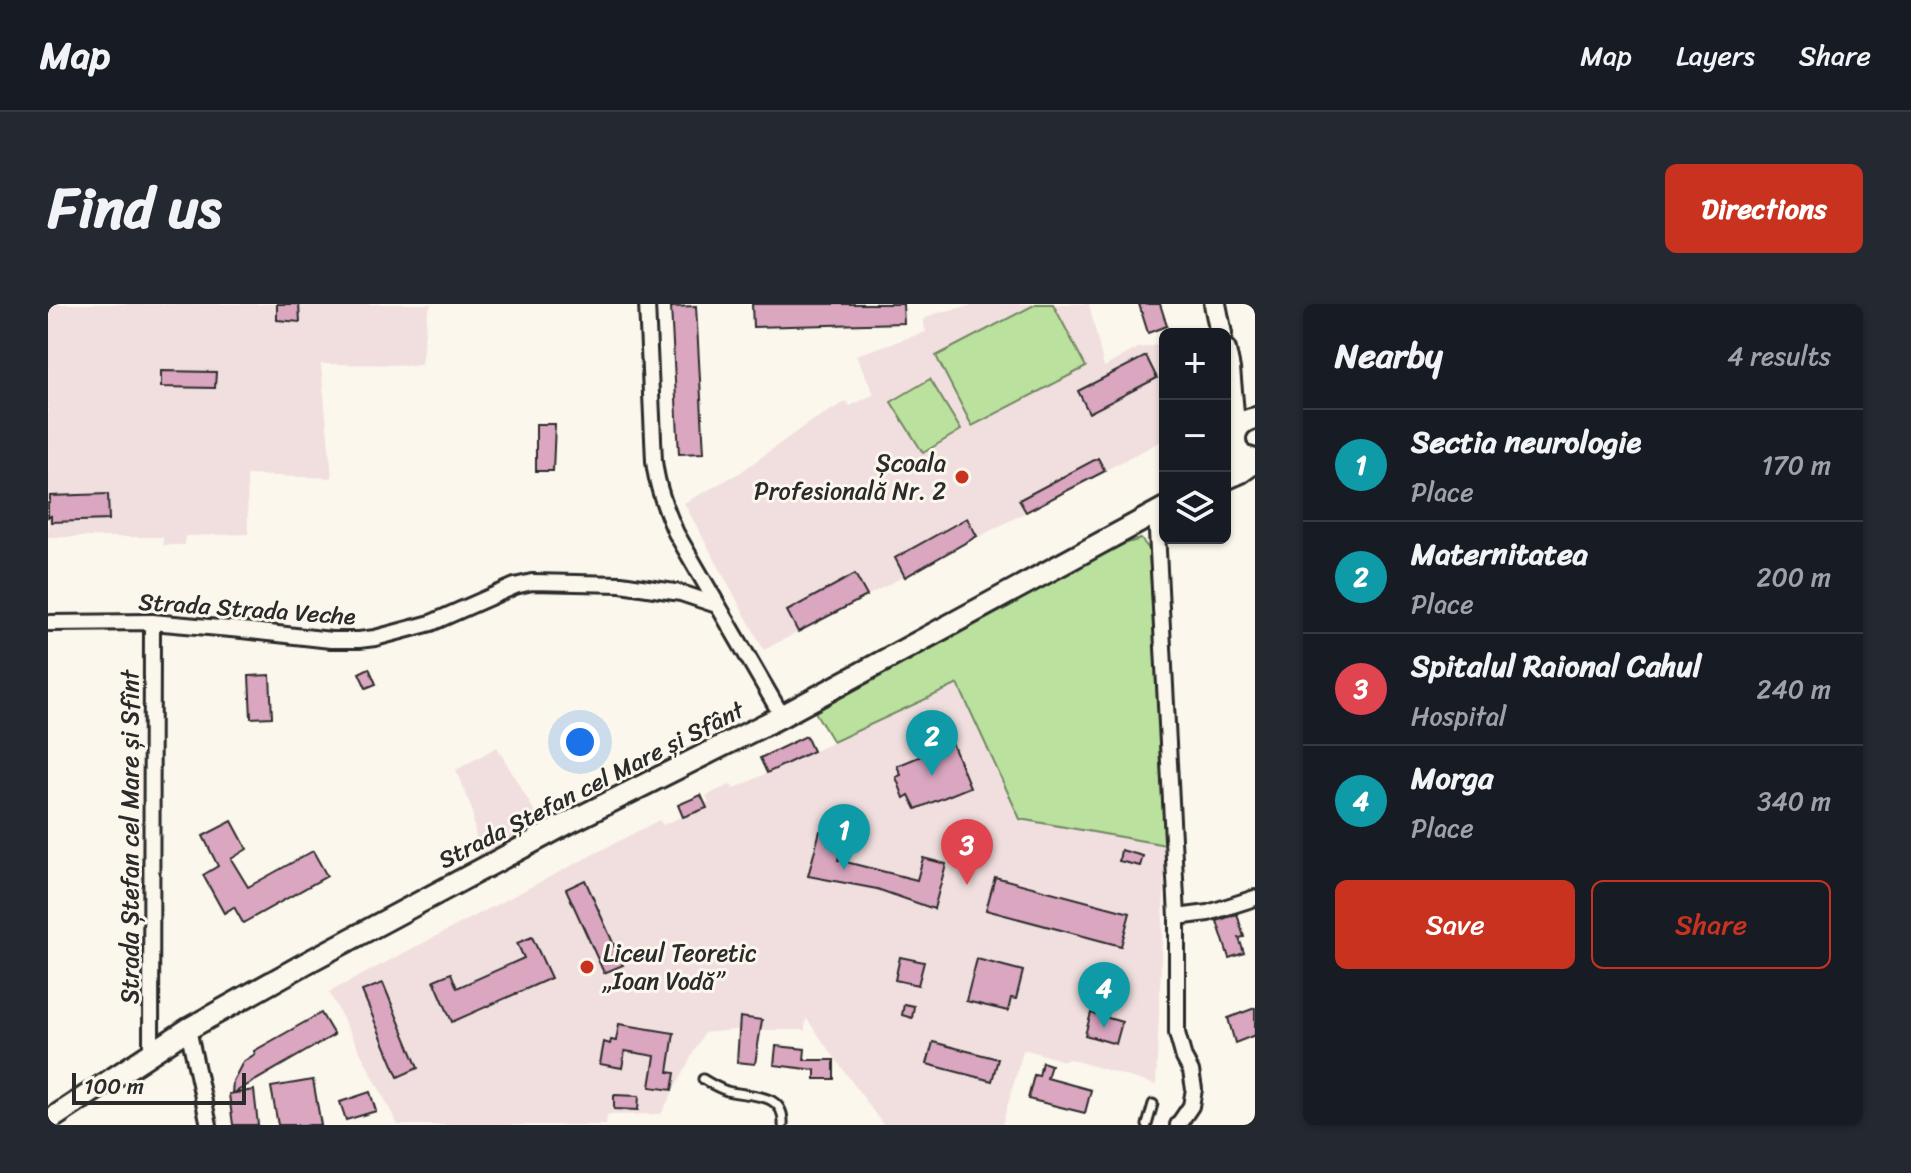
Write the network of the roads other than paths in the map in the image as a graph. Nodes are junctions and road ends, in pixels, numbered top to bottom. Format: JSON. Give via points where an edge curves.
{"nodes":[{"id":1,"x":647,"y":304,"type":"edge"},
{"id":2,"x":1215,"y":304,"type":"edge"},
{"id":3,"x":1220,"y":328,"type":"edge"},
{"id":4,"x":1231,"y":368,"type":"edge"},
{"id":5,"x":1231,"y":398,"type":"edge"},
{"id":6,"x":1255,"y":416,"type":"edge"},
{"id":7,"x":1235,"y":435,"type":"junction"},
{"id":8,"x":1231,"y":447,"type":"edge"},
{"id":9,"x":1255,"y":461,"type":"edge"},
{"id":10,"x":1231,"y":476,"type":"edge"},
{"id":11,"x":1159,"y":511,"type":"edge"},
{"id":12,"x":1161,"y":544,"type":"edge"},
{"id":13,"x":717,"y":605,"type":"junction"},
{"id":14,"x":152,"y":622,"type":"junction"},
{"id":15,"x":48,"y":623,"type":"edge"},
{"id":16,"x":782,"y":716,"type":"junction"},
{"id":17,"x":1255,"y":898,"type":"edge"},
{"id":18,"x":1177,"y":917,"type":"junction"},
{"id":19,"x":188,"y":1029,"type":"junction"},
{"id":20,"x":151,"y":1052,"type":"junction"},
{"id":21,"x":703,"y":1079,"type":"dead end"},
{"id":22,"x":1153,"y":1104,"type":"dead end"},
{"id":23,"x":48,"y":1121,"type":"edge"},
{"id":24,"x":209,"y":1125,"type":"edge"},
{"id":25,"x":783,"y":1125,"type":"edge"},
{"id":26,"x":1147,"y":1125,"type":"edge"},
{"id":27,"x":1178,"y":1125,"type":"edge"}],
"edges":[{"from":1,"to":13,"type":"street","via":[[656,477],[676,533]]},
{"from":2,"to":3,"type":"main road"},
{"from":4,"to":6,"type":"main road"},
{"from":5,"to":7,"type":"main road"},
{"from":6,"to":7,"type":"main road"},
{"from":7,"to":8,"type":"main road"},
{"from":7,"to":9,"type":"main road","via":[[1237,450]]},
{"from":9,"to":10,"type":"main road"},
{"from":11,"to":16,"type":"main road","name":"Strada Ștefan cel Mare și Sfânt"},
{"from":12,"to":18,"type":"street"},
{"from":13,"to":14,"type":"street","name":"Strada Strada Veche","via":[[681,593],[621,584],[532,582],[431,623],[359,640]]},
{"from":13,"to":16,"type":"street"},
{"from":14,"to":15,"type":"street","name":"Strada Strada Veche"},
{"from":14,"to":20,"type":"street","name":"Strada Ștefan cel Mare și Sfînt"},
{"from":16,"to":19,"type":"main road","name":"Strada Ștefan cel Mare și Sfânt","via":[[453,884]]},
{"from":17,"to":18,"type":"street"},
{"from":18,"to":27,"type":"street","via":[[1177,1033],[1194,1089],[1191,1106]]},
{"from":19,"to":20,"type":"main road","name":"Strada Ștefan cel Mare și Sfânt"},
{"from":19,"to":24,"type":"street"},
{"from":20,"to":23,"type":"main road","name":"Strada Ștefan cel Mare și Sfânt"},
{"from":21,"to":25,"type":"lane","via":[[731,1092],[769,1099],[777,1105]]},
{"from":22,"to":26,"type":"lane"}]}
